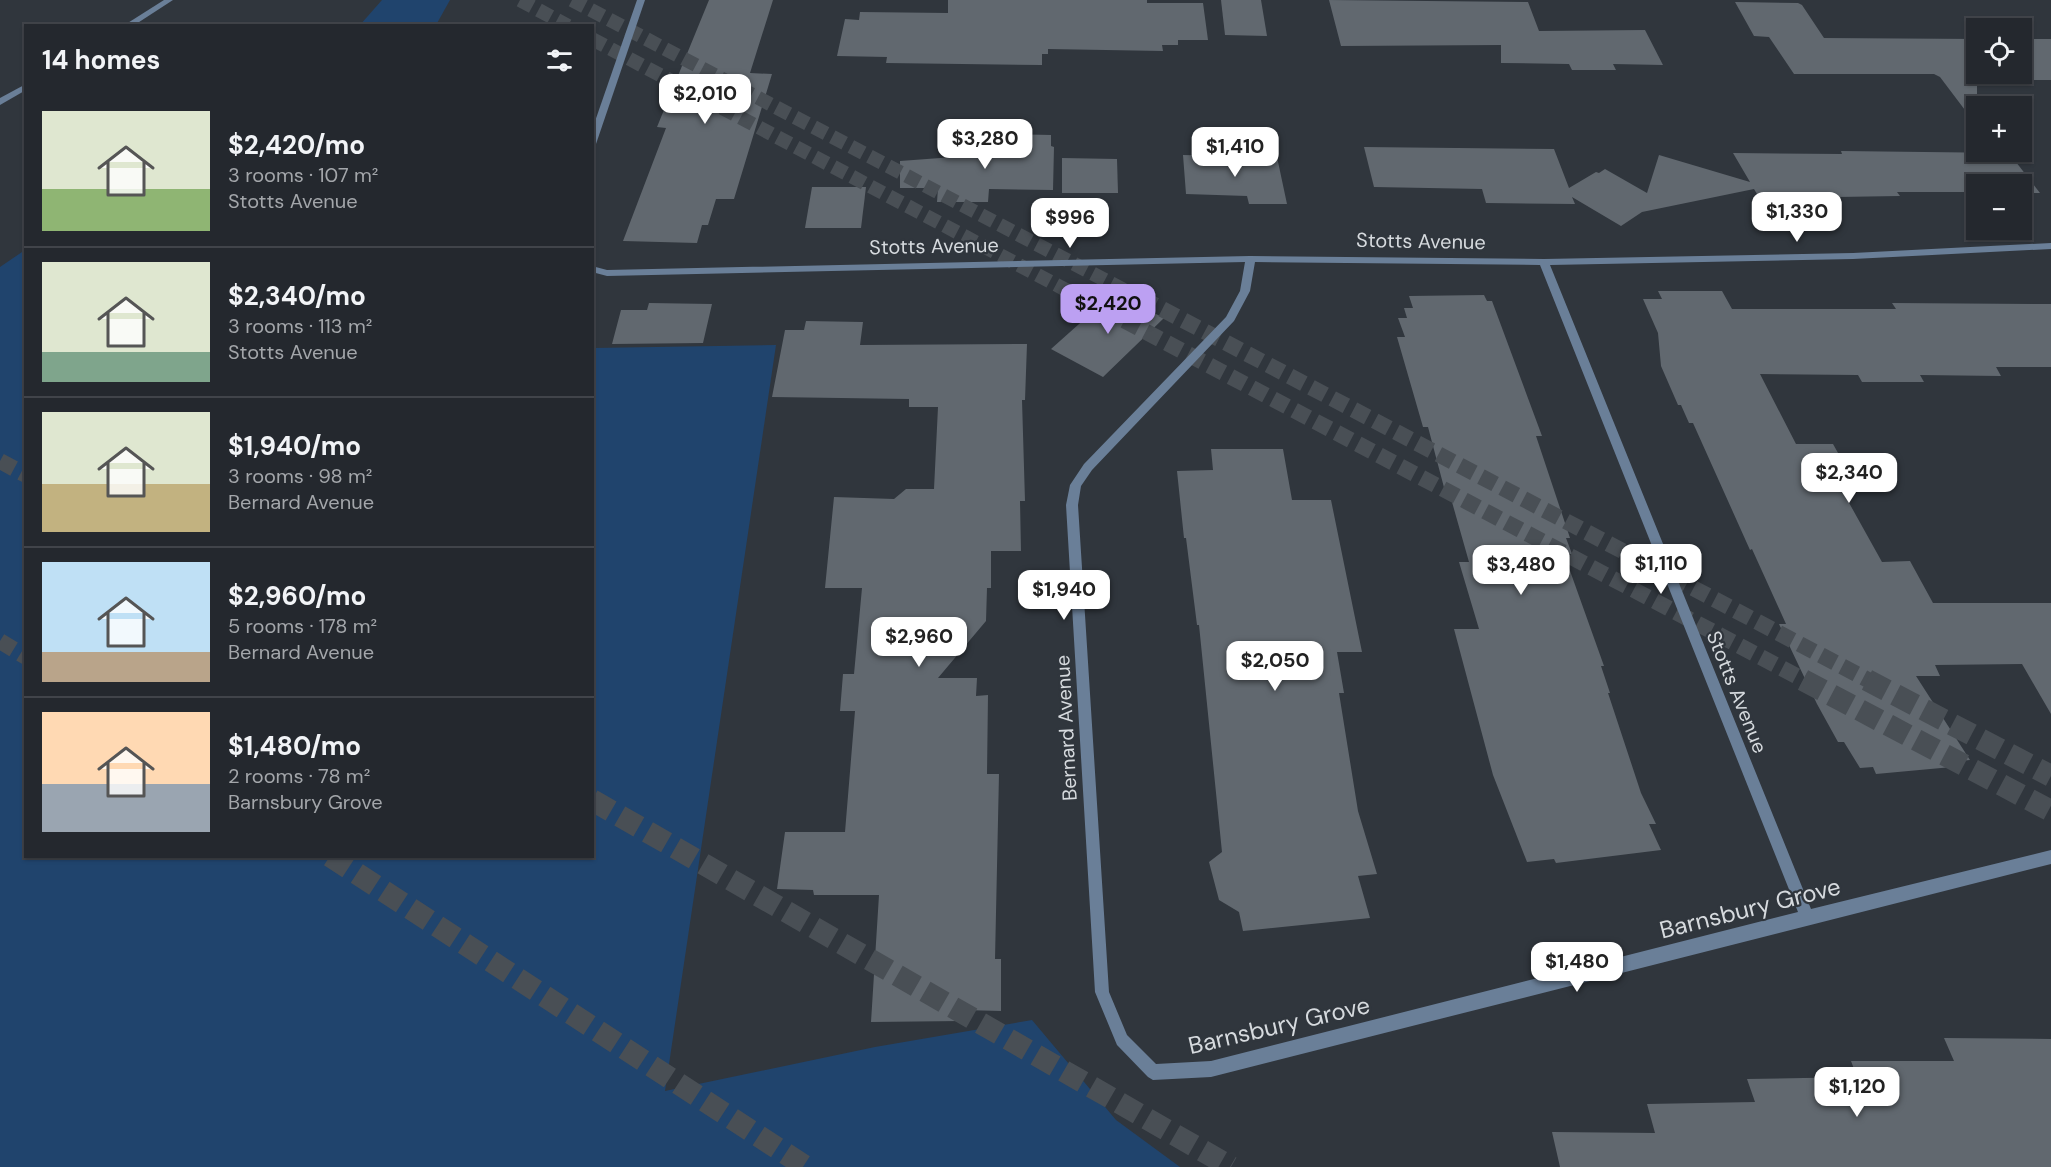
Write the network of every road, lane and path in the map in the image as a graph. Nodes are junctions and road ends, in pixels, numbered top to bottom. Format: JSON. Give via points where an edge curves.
{"nodes":[{"id":1,"x":169,"y":0,"type":"edge"},
{"id":2,"x":641,"y":0,"type":"edge"},
{"id":3,"x":130,"y":24,"type":"edge"},
{"id":4,"x":24,"y":87,"type":"edge"},
{"id":5,"x":0,"y":102,"type":"edge"},
{"id":6,"x":594,"y":138,"type":"edge"},
{"id":7,"x":2051,"y":246,"type":"edge"},
{"id":8,"x":1250,"y":259,"type":"junction"},
{"id":9,"x":1544,"y":262,"type":"junction"},
{"id":10,"x":594,"y":270,"type":"edge"},
{"id":11,"x":2051,"y":857,"type":"edge"},
{"id":12,"x":1807,"y":917,"type":"junction"},
{"id":13,"x":1122,"y":1040,"type":"joint"}],
"edges":[{"from":1,"to":3,"type":"street"},
{"from":2,"to":6,"type":"street"},
{"from":4,"to":5,"type":"street"},
{"from":7,"to":9,"type":"street","via":[[1853,256]]},
{"from":8,"to":9,"type":"street","name":"Stotts Avenue"},
{"from":8,"to":10,"type":"street","name":"Stotts Avenue","via":[[607,273]]},
{"from":8,"to":13,"type":"street","name":"Bernard Avenue","via":[[1244,299],[1230,319],[1088,467],[1076,485],[1072,505],[1102,992]]},
{"from":9,"to":12,"type":"street","name":"Stotts Avenue"},
{"from":11,"to":12,"type":"street","name":"Barnsbury Grove"},
{"from":12,"to":13,"type":"street","name":"Barnsbury Grove","via":[[1211,1069],[1153,1072]]}]}
